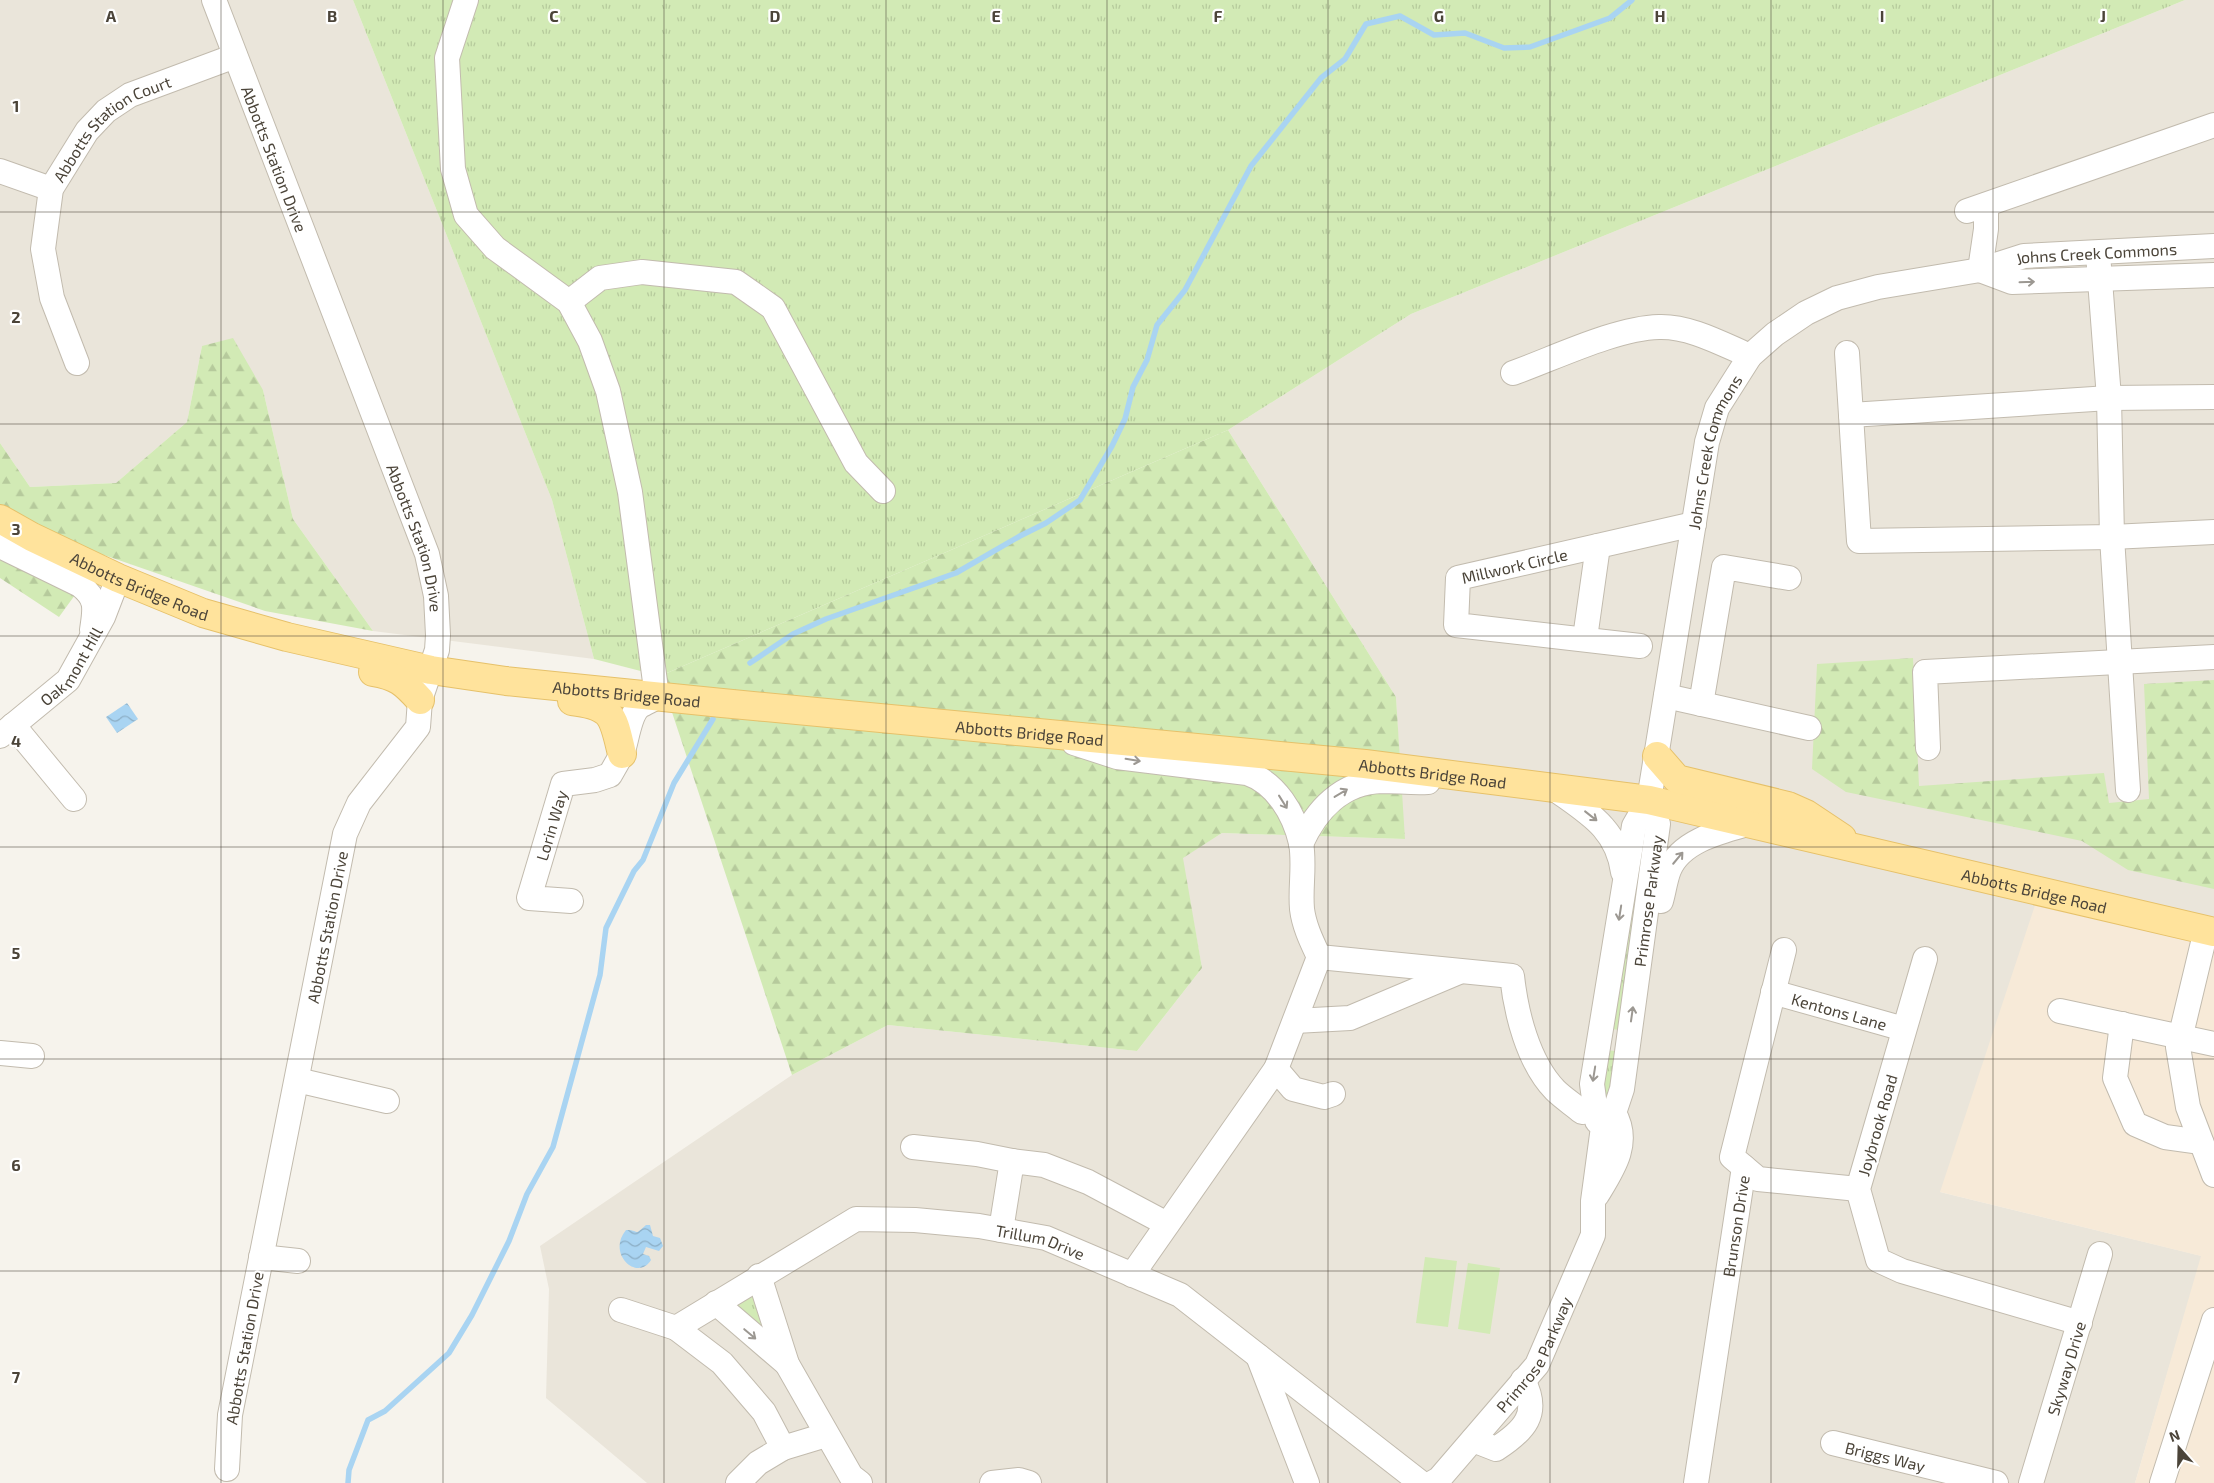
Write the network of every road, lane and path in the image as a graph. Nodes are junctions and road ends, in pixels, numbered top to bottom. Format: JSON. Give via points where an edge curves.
{"nodes":[{"id":1,"x":214,"y":0,"type":"edge"},
{"id":2,"x":466,"y":0,"type":"edge"},
{"id":3,"x":235,"y":56,"type":"junction"},
{"id":4,"x":2214,"y":125,"type":"edge"},
{"id":5,"x":0,"y":171,"type":"edge"},
{"id":6,"x":51,"y":189,"type":"junction"},
{"id":7,"x":2214,"y":246,"type":"edge"},
{"id":8,"x":2185,"y":248,"type":"junction"},
{"id":9,"x":2098,"y":254,"type":"junction"},
{"id":10,"x":1980,"y":270,"type":"junction"},
{"id":11,"x":2214,"y":275,"type":"edge"},
{"id":12,"x":2186,"y":276,"type":"junction"},
{"id":13,"x":2101,"y":279,"type":"junction"},
{"id":14,"x":569,"y":302,"type":"junction"},
{"id":15,"x":1847,"y":353,"type":"dead end"},
{"id":16,"x":1750,"y":356,"type":"junction"},
{"id":17,"x":77,"y":363,"type":"dead end"},
{"id":18,"x":1513,"y":373,"type":"dead end"},
{"id":19,"x":2213,"y":397,"type":"dead end"},
{"id":20,"x":2109,"y":398,"type":"junction"},
{"id":21,"x":1851,"y":415,"type":"junction"},
{"id":22,"x":883,"y":491,"type":"dead end"},
{"id":23,"x":0,"y":519,"type":"edge"},
{"id":24,"x":1694,"y":524,"type":"junction"},
{"id":25,"x":2214,"y":532,"type":"edge"},
{"id":26,"x":2112,"y":536,"type":"junction"},
{"id":27,"x":0,"y":546,"type":"edge"},
{"id":28,"x":1598,"y":546,"type":"junction"},
{"id":29,"x":118,"y":578,"type":"junction"},
{"id":30,"x":1790,"y":578,"type":"dead end"},
{"id":31,"x":287,"y":637,"type":"junction"},
{"id":32,"x":1585,"y":638,"type":"junction"},
{"id":33,"x":90,"y":642,"type":"junction"},
{"id":34,"x":1640,"y":646,"type":"dead end"},
{"id":35,"x":2214,"y":657,"type":"edge"},
{"id":36,"x":2120,"y":661,"type":"junction"},
{"id":37,"x":431,"y":670,"type":"junction"},
{"id":38,"x":506,"y":681,"type":"junction"},
{"id":39,"x":628,"y":694,"type":"junction"},
{"id":40,"x":1666,"y":696,"type":"junction"},
{"id":41,"x":657,"y":697,"type":"junction"},
{"id":42,"x":420,"y":700,"type":"junction"},
{"id":43,"x":1701,"y":704,"type":"junction"},
{"id":44,"x":1809,"y":728,"type":"dead end"},
{"id":45,"x":7,"y":730,"type":"edge"},
{"id":46,"x":1053,"y":736,"type":"junction"},
{"id":47,"x":1928,"y":748,"type":"dead end"},
{"id":48,"x":622,"y":754,"type":"junction"},
{"id":49,"x":1657,"y":756,"type":"junction"},
{"id":50,"x":1468,"y":776,"type":"junction"},
{"id":51,"x":1552,"y":787,"type":"junction"},
{"id":52,"x":2128,"y":790,"type":"dead end"},
{"id":53,"x":74,"y":799,"type":"dead end"},
{"id":54,"x":1649,"y":800,"type":"junction"},
{"id":55,"x":1751,"y":823,"type":"junction"},
{"id":56,"x":1301,"y":844,"type":"junction"},
{"id":57,"x":1855,"y":848,"type":"junction"},
{"id":58,"x":1624,"y":885,"type":"junction"},
{"id":59,"x":571,"y":901,"type":"dead end"},
{"id":60,"x":2210,"y":931,"type":"edge"},
{"id":61,"x":1641,"y":950,"type":"junction"},
{"id":62,"x":1784,"y":950,"type":"dead end"},
{"id":63,"x":1319,"y":957,"type":"junction"},
{"id":64,"x":1925,"y":959,"type":"dead end"},
{"id":65,"x":1461,"y":971,"type":"junction"},
{"id":66,"x":1773,"y":992,"type":"junction"},
{"id":67,"x":2060,"y":1011,"type":"dead end"},
{"id":68,"x":1295,"y":1021,"type":"junction"},
{"id":69,"x":2122,"y":1024,"type":"junction"},
{"id":70,"x":1904,"y":1029,"type":"junction"},
{"id":71,"x":2180,"y":1036,"type":"junction"},
{"id":72,"x":1600,"y":1039,"type":"junction"},
{"id":73,"x":1628,"y":1043,"type":"junction"},
{"id":74,"x":2214,"y":1044,"type":"edge"},
{"id":75,"x":0,"y":1053,"type":"edge"},
{"id":76,"x":32,"y":1056,"type":"dead end"},
{"id":77,"x":1276,"y":1069,"type":"junction"},
{"id":78,"x":297,"y":1080,"type":"junction"},
{"id":79,"x":1333,"y":1094,"type":"dead end"},
{"id":80,"x":387,"y":1101,"type":"dead end"},
{"id":81,"x":1602,"y":1114,"type":"junction"},
{"id":82,"x":2201,"y":1142,"type":"junction"},
{"id":83,"x":913,"y":1147,"type":"dead end"},
{"id":84,"x":1012,"y":1162,"type":"junction"},
{"id":85,"x":1744,"y":1167,"type":"junction"},
{"id":86,"x":2214,"y":1175,"type":"edge"},
{"id":87,"x":1858,"y":1189,"type":"junction"},
{"id":88,"x":1593,"y":1201,"type":"junction"},
{"id":89,"x":1168,"y":1224,"type":"junction"},
{"id":90,"x":1001,"y":1230,"type":"junction"},
{"id":91,"x":2100,"y":1254,"type":"dead end"},
{"id":92,"x":261,"y":1257,"type":"junction"},
{"id":93,"x":298,"y":1261,"type":"dead end"},
{"id":94,"x":1132,"y":1275,"type":"junction"},
{"id":95,"x":759,"y":1276,"type":"junction"},
{"id":96,"x":716,"y":1303,"type":"junction"},
{"id":97,"x":621,"y":1310,"type":"dead end"},
{"id":98,"x":2214,"y":1320,"type":"edge"},
{"id":99,"x":2080,"y":1323,"type":"junction"},
{"id":100,"x":676,"y":1328,"type":"junction"},
{"id":101,"x":1258,"y":1356,"type":"junction"},
{"id":102,"x":787,"y":1364,"type":"junction"},
{"id":103,"x":826,"y":1435,"type":"junction"},
{"id":104,"x":1833,"y":1443,"type":"dead end"},
{"id":105,"x":783,"y":1448,"type":"junction"},
{"id":106,"x":227,"y":1469,"type":"dead end"},
{"id":107,"x":1433,"y":1482,"type":"edge"},
{"id":108,"x":738,"y":1483,"type":"edge"},
{"id":109,"x":860,"y":1483,"type":"edge"},
{"id":110,"x":992,"y":1483,"type":"edge"},
{"id":111,"x":1029,"y":1483,"type":"edge"},
{"id":112,"x":1307,"y":1483,"type":"edge"},
{"id":113,"x":1696,"y":1483,"type":"edge"},
{"id":114,"x":1996,"y":1483,"type":"edge"},
{"id":115,"x":2031,"y":1483,"type":"edge"},
{"id":116,"x":2162,"y":1483,"type":"edge"}],
"edges":[{"from":1,"to":3,"type":"street","name":"Abbotts Station Drive"},
{"from":2,"to":14,"type":"street","via":[[447,58],[453,169],[466,215],[495,248]]},
{"from":3,"to":6,"type":"street","name":"Abbotts Station Court","via":[[130,95],[106,111],[87,132]]},
{"from":3,"to":37,"type":"street","name":"Abbotts Station Drive","via":[[427,554],[436,596],[438,635]]},
{"from":4,"to":10,"type":"street","via":[[1976,208],[1986,229]]},
{"from":5,"to":6,"type":"street"},
{"from":6,"to":17,"type":"street","name":"Abbotts Station Court","via":[[44,249],[52,298]]},
{"from":7,"to":8,"type":"street","name":"Johns Creek Commons"},
{"from":8,"to":9,"type":"street","name":"Johns Creek Commons"},
{"from":8,"to":12,"type":"street"},
{"from":9,"to":10,"type":"street","name":"Johns Creek Commons","via":[[2024,256]]},
{"from":9,"to":13,"type":"street"},
{"from":10,"to":13,"type":"street","name":"Johns Creek Commons","one_way":true,"via":[[2012,282]]},
{"from":10,"to":16,"type":"street","name":"Johns Creek Commons","via":[[1878,287],[1837,298],[1806,313]]},
{"from":11,"to":12,"type":"street","name":"Johns Creek Commons"},
{"from":12,"to":13,"type":"street","name":"Johns Creek Commons"},
{"from":13,"to":20,"type":"street"},
{"from":14,"to":22,"type":"street","via":[[600,278],[642,272],[736,282],[773,308],[856,463]]},
{"from":14,"to":41,"type":"street","via":[[590,341],[608,391],[630,492]]},
{"from":15,"to":21,"type":"street"},
{"from":16,"to":18,"type":"street","via":[[1706,337],[1659,327],[1618,334]]},
{"from":16,"to":24,"type":"street","name":"Johns Creek Commons","via":[[1718,408],[1707,442]]},
{"from":19,"to":20,"type":"street"},
{"from":20,"to":21,"type":"street"},
{"from":20,"to":26,"type":"street"},
{"from":21,"to":26,"type":"street","via":[[1859,541]]},
{"from":23,"to":29,"type":"main road","name":"Abbotts Bridge Road"},
{"from":24,"to":28,"type":"street","name":"Millwork Circle"},
{"from":24,"to":40,"type":"street","name":"Johns Creek Commons"},
{"from":25,"to":26,"type":"street"},
{"from":26,"to":36,"type":"street"},
{"from":27,"to":33,"type":"street","name":"Abbotts Bridge Road","via":[[80,584],[91,593],[94,603]]},
{"from":28,"to":32,"type":"street","name":"Millwork Circle"},
{"from":28,"to":32,"type":"street","name":"Millwork Circle","via":[[1458,578],[1456,625]]},
{"from":29,"to":31,"type":"main road","name":"Abbotts Bridge Road","via":[[203,613]]},
{"from":29,"to":33,"type":"street","name":"Oakmont Hill"},
{"from":30,"to":43,"type":"street","via":[[1724,567]]},
{"from":31,"to":37,"type":"main road","name":"Abbotts Bridge Road"},
{"from":31,"to":42,"type":"main road","via":[[295,654],[302,658],[394,676]]},
{"from":32,"to":34,"type":"street","name":"Millwork Circle"},
{"from":33,"to":45,"type":"street","name":"Oakmont Hill","via":[[68,680]]},
{"from":35,"to":36,"type":"street"},
{"from":36,"to":47,"type":"street","via":[[1926,672]]},
{"from":36,"to":52,"type":"street"},
{"from":37,"to":38,"type":"main road","name":"Abbotts Bridge Road"},
{"from":37,"to":42,"type":"street","name":"Abbotts Station Drive"},
{"from":38,"to":39,"type":"main road","name":"Abbotts Bridge Road"},
{"from":38,"to":48,"type":"main road","name":"Abbotts Bridge Road","via":[[506,689],[516,696],[575,701],[605,709],[613,718]]},
{"from":39,"to":41,"type":"main road","name":"Abbotts Bridge Road"},
{"from":39,"to":48,"type":"street","name":"Lorin Way"},
{"from":40,"to":43,"type":"street"},
{"from":40,"to":49,"type":"street","name":"Johns Creek Commons"},
{"from":41,"to":46,"type":"main road","name":"Abbotts Bridge Road"},
{"from":41,"to":48,"type":"street","name":"Lorin Way","via":[[638,707],[630,721]]},
{"from":42,"to":78,"type":"street","name":"Abbotts Station Drive","via":[[418,727],[359,803],[345,834]]},
{"from":43,"to":44,"type":"street"},
{"from":45,"to":53,"type":"street"},
{"from":46,"to":50,"type":"main road","name":"Abbotts Bridge Road"},
{"from":46,"to":56,"type":"street","one_way":true,"via":[[1117,757],[1247,773],[1261,778],[1274,789],[1286,807]]},
{"from":48,"to":59,"type":"street","name":"Lorin Way","via":[[610,775],[563,784],[529,898]]},
{"from":49,"to":54,"type":"street","name":"Johns Creek Commons"},
{"from":49,"to":57,"type":"main road","name":"Abbotts Bridge Road","via":[[1677,779],[1788,806],[1806,814]]},
{"from":50,"to":51,"type":"main road","name":"Abbotts Bridge Road"},
{"from":56,"to":50,"type":"street","one_way":true,"via":[[1308,826],[1328,802],[1359,784],[1445,781]]},
{"from":51,"to":54,"type":"main road","name":"Abbotts Bridge Road"},
{"from":51,"to":58,"type":"street","name":"Abbotts Bridge Road","one_way":true,"via":[[1599,822],[1613,838],[1622,861]]},
{"from":54,"to":55,"type":"main road","name":"Abbotts Bridge Road"},
{"from":54,"to":58,"type":"street","name":"Primrose Parkway","via":[[1634,826]]},
{"from":54,"to":61,"type":"street","name":"Primrose Parkway","via":[[1658,824]]},
{"from":55,"to":57,"type":"main road","name":"Abbotts Bridge Road"},
{"from":61,"to":55,"type":"street","one_way":true,"via":[[1656,925],[1669,869],[1686,848],[1711,835]]},
{"from":56,"to":63,"type":"street","via":[[1302,911]]},
{"from":57,"to":60,"type":"main road","name":"Abbotts Bridge Road"},
{"from":58,"to":72,"type":"street","name":"Primrose Parkway","one_way":true},
{"from":60,"to":71,"type":"street"},
{"from":73,"to":61,"type":"street","name":"Primrose Parkway","one_way":true},
{"from":62,"to":66,"type":"street","name":"Brunson Drive"},
{"from":63,"to":65,"type":"street"},
{"from":63,"to":68,"type":"street"},
{"from":64,"to":70,"type":"street","name":"Joybrook Road"},
{"from":65,"to":68,"type":"street","via":[[1350,1018]]},
{"from":65,"to":81,"type":"street","via":[[1512,976],[1514,998],[1533,1058],[1555,1090],[1582,1112]]},
{"from":66,"to":70,"type":"street","name":"Kentons Lane"},
{"from":66,"to":85,"type":"street","name":"Brunson Drive","via":[[1732,1157]]},
{"from":67,"to":69,"type":"street"},
{"from":68,"to":77,"type":"street"},
{"from":69,"to":71,"type":"street"},
{"from":69,"to":82,"type":"street","via":[[2115,1078],[2135,1124],[2165,1137]]},
{"from":70,"to":87,"type":"street","name":"Joybrook Road"},
{"from":71,"to":74,"type":"street"},
{"from":71,"to":82,"type":"street","via":[[2178,1046],[2188,1107]]},
{"from":72,"to":73,"type":"street"},
{"from":72,"to":81,"type":"street","name":"Primrose Parkway","one_way":true,"via":[[1592,1084]]},
{"from":73,"to":81,"type":"street","name":"Primrose Parkway","via":[[1622,1089]]},
{"from":75,"to":76,"type":"street"},
{"from":77,"to":79,"type":"street","via":[[1293,1089],[1324,1097]]},
{"from":77,"to":89,"type":"street"},
{"from":78,"to":80,"type":"street"},
{"from":78,"to":92,"type":"street","name":"Abbotts Station Drive"},
{"from":81,"to":88,"type":"street","name":"Primrose Parkway","via":[[1590,1127],[1582,1166]]},
{"from":81,"to":88,"type":"street","name":"Primrose Parkway","via":[[1621,1125],[1618,1162]]},
{"from":82,"to":86,"type":"street"},
{"from":83,"to":84,"type":"street","via":[[977,1154]]},
{"from":84,"to":89,"type":"street","via":[[1044,1164]]},
{"from":84,"to":90,"type":"street"},
{"from":85,"to":87,"type":"street","via":[[1758,1179]]},
{"from":85,"to":113,"type":"street","name":"Brunson Drive"},
{"from":87,"to":99,"type":"street","name":"Joybrook Road","via":[[1878,1260],[1902,1271]]},
{"from":88,"to":107,"type":"street","name":"Primrose Parkway","via":[[1593,1236],[1537,1365]]},
{"from":89,"to":94,"type":"street"},
{"from":90,"to":94,"type":"street","name":"Trillum Drive","via":[[1046,1238]]},
{"from":90,"to":95,"type":"street","name":"Trillum Drive","via":[[915,1220],[856,1219]]},
{"from":91,"to":99,"type":"street","name":"Skyway Drive"},
{"from":92,"to":93,"type":"street","name":"Abbotts Station Drive"},
{"from":92,"to":106,"type":"street","name":"Abbotts Station Drive","via":[[230,1415]]},
{"from":94,"to":101,"type":"street","name":"Trillum Drive","via":[[1180,1295]]},
{"from":95,"to":96,"type":"street","name":"Trillum Drive"},
{"from":95,"to":102,"type":"street"},
{"from":96,"to":100,"type":"street","name":"Trillum Drive"},
{"from":96,"to":102,"type":"street","one_way":true},
{"from":97,"to":100,"type":"street"},
{"from":98,"to":116,"type":"street"},
{"from":99,"to":115,"type":"street","name":"Skyway Drive"},
{"from":100,"to":105,"type":"street","via":[[722,1362],[764,1412]]},
{"from":101,"to":107,"type":"street","name":"Trillum Drive"},
{"from":101,"to":112,"type":"street"},
{"from":102,"to":103,"type":"street"},
{"from":103,"to":105,"type":"street"},
{"from":103,"to":109,"type":"street","via":[[851,1476]]},
{"from":104,"to":114,"type":"street","name":"Briggs Way"},
{"from":105,"to":108,"type":"street","via":[[758,1463]]},
{"from":110,"to":111,"type":"street","via":[[1019,1480]]}]}
